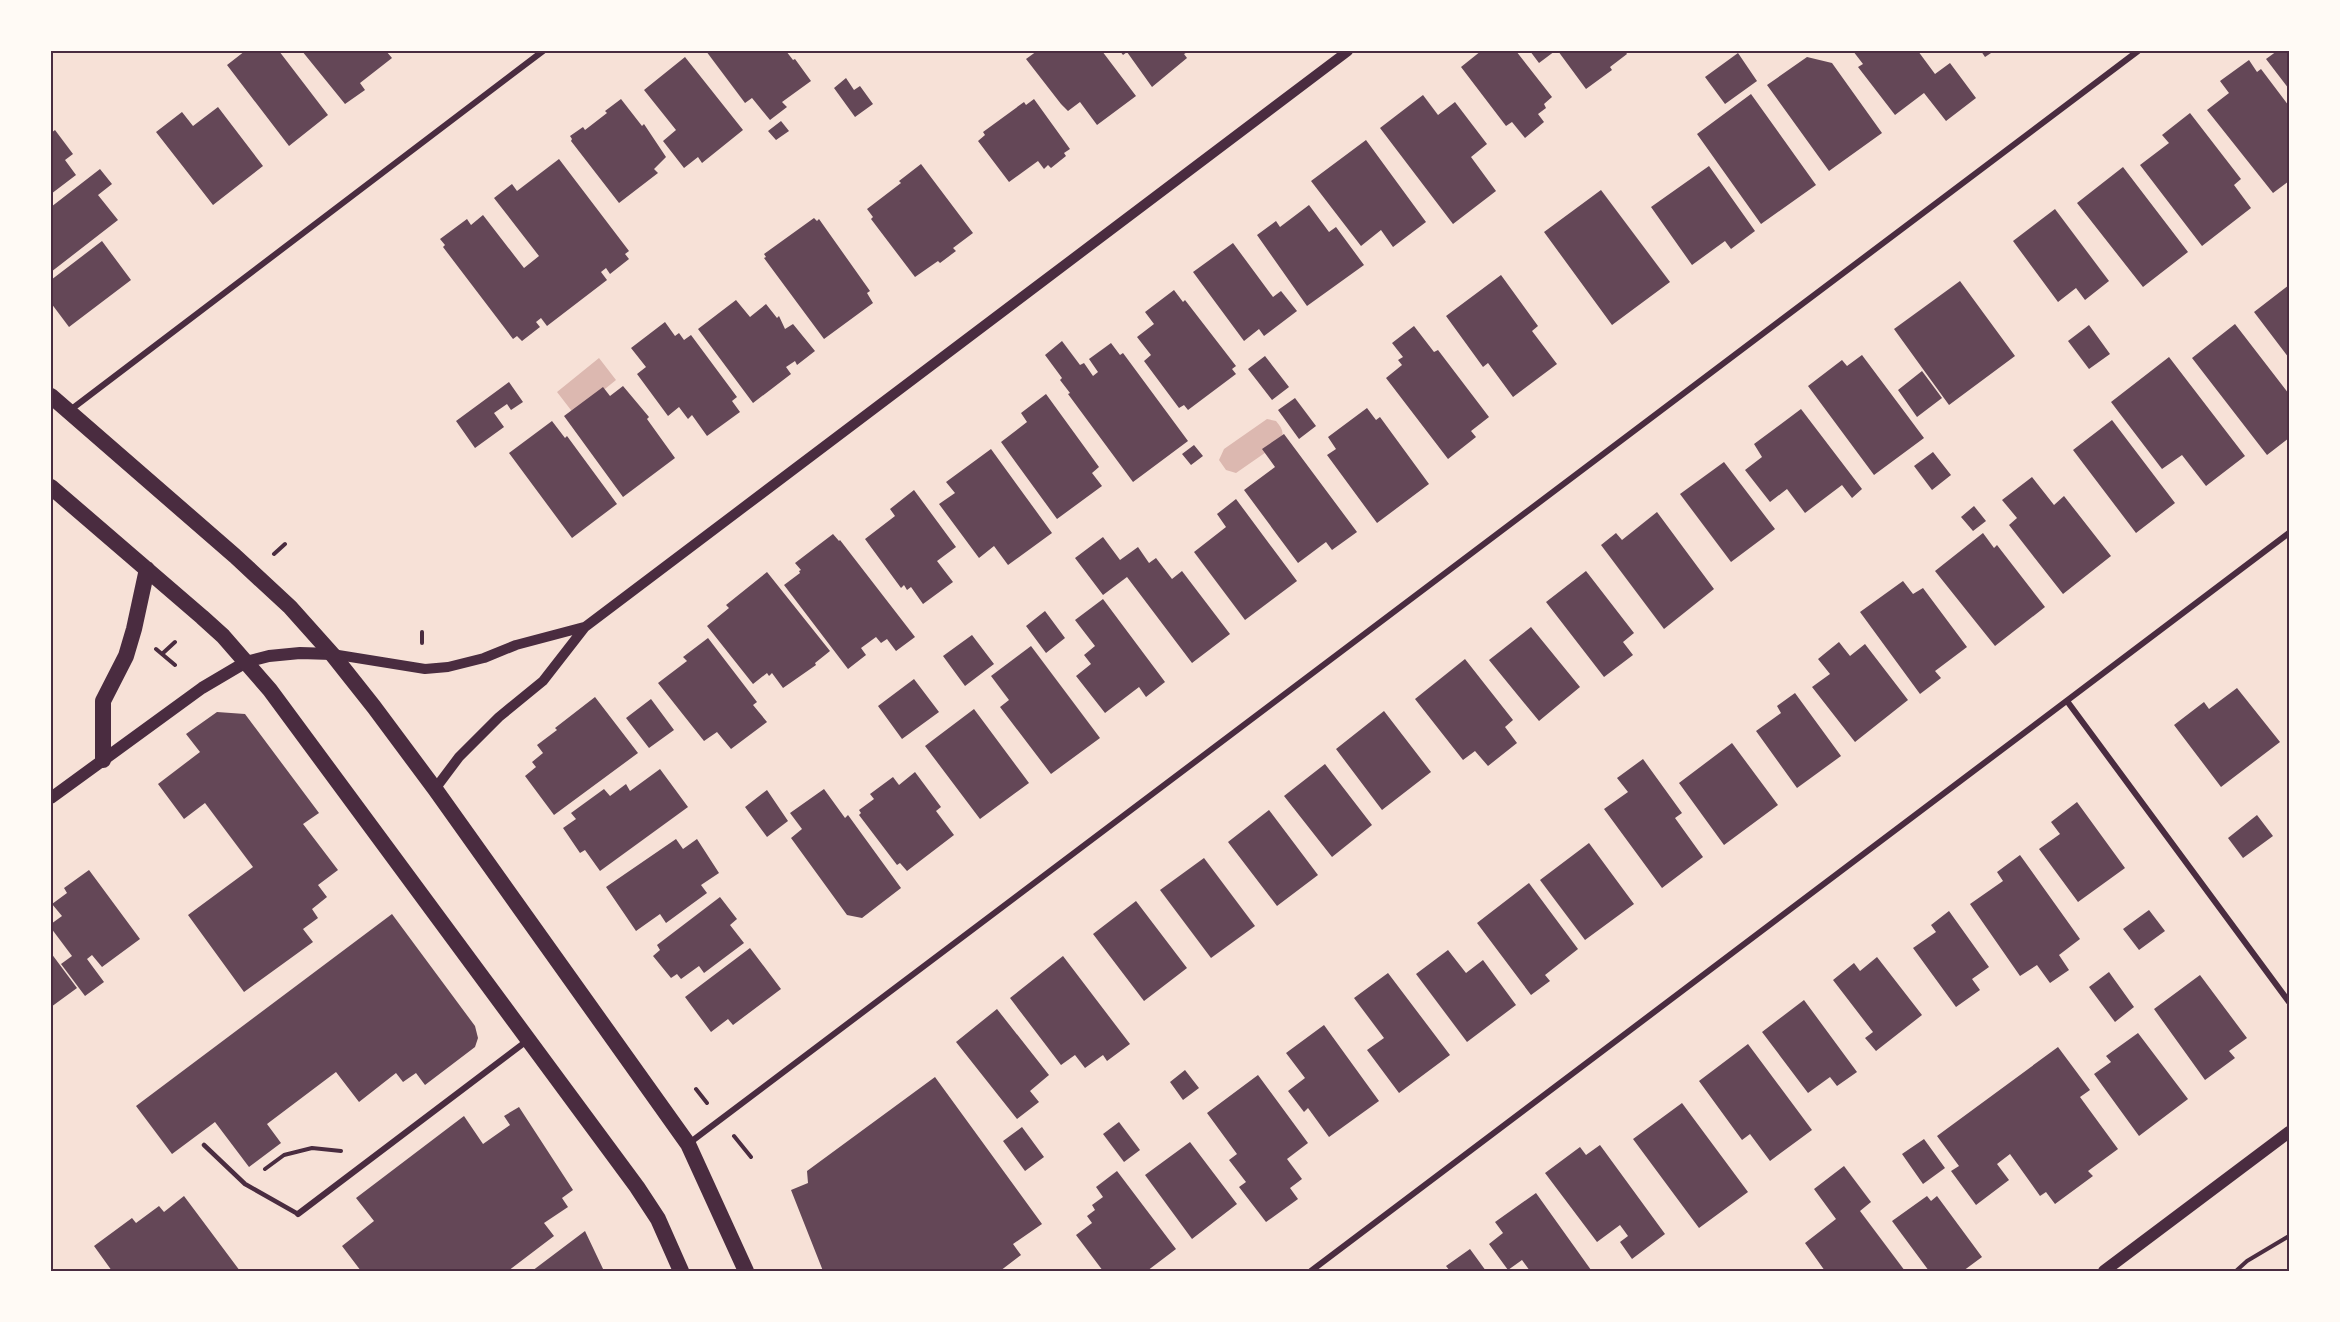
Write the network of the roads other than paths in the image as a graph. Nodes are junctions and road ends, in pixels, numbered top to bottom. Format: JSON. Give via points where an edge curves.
{"nodes":[{"id":1,"x":543,"y":51,"type":"edge"},
{"id":2,"x":1348,"y":51,"type":"edge"},
{"id":3,"x":2138,"y":51,"type":"edge"},
{"id":4,"x":51,"y":396,"type":"edge"},
{"id":5,"x":68,"y":411,"type":"junction"},
{"id":6,"x":51,"y":487,"type":"edge"},
{"id":7,"x":2289,"y":533,"type":"edge"},
{"id":8,"x":147,"y":570,"type":"junction"},
{"id":9,"x":585,"y":627,"type":"junction"},
{"id":10,"x":332,"y":654,"type":"junction"},
{"id":11,"x":246,"y":662,"type":"junction"},
{"id":12,"x":2067,"y":701,"type":"junction"},
{"id":13,"x":103,"y":760,"type":"junction"},
{"id":14,"x":435,"y":789,"type":"junction"},
{"id":15,"x":51,"y":798,"type":"edge"},
{"id":16,"x":2289,"y":1002,"type":"edge"},
{"id":17,"x":528,"y":1040,"type":"junction"},
{"id":18,"x":2289,"y":1132,"type":"edge"},
{"id":19,"x":204,"y":1144,"type":"dead end"},
{"id":20,"x":688,"y":1144,"type":"junction"},
{"id":21,"x":298,"y":1214,"type":"joint"},
{"id":22,"x":681,"y":1271,"type":"edge"},
{"id":23,"x":746,"y":1271,"type":"edge"},
{"id":24,"x":1311,"y":1271,"type":"edge"},
{"id":25,"x":2104,"y":1271,"type":"edge"}],
"edges":[{"from":1,"to":5,"type":"street"},
{"from":2,"to":9,"type":"street"},
{"from":3,"to":20,"type":"street"},
{"from":4,"to":5,"type":"highway"},
{"from":5,"to":10,"type":"highway","via":[[241,561]]},
{"from":6,"to":8,"type":"highway"},
{"from":7,"to":12,"type":"street"},
{"from":8,"to":11,"type":"highway","via":[[223,636]]},
{"from":8,"to":13,"type":"highway","via":[[126,656],[103,701]]},
{"from":9,"to":10,"type":"street","via":[[516,645],[484,658],[436,668],[390,665]]},
{"from":9,"to":14,"type":"street","via":[[543,681],[459,757]]},
{"from":10,"to":11,"type":"main road","via":[[300,653]]},
{"from":10,"to":14,"type":"highway"},
{"from":11,"to":13,"type":"main road","via":[[202,688]]},
{"from":11,"to":17,"type":"highway","via":[[305,735]]},
{"from":12,"to":16,"type":"street"},
{"from":12,"to":24,"type":"street"},
{"from":13,"to":15,"type":"main road"},
{"from":14,"to":20,"type":"highway"},
{"from":17,"to":21,"type":"street"},
{"from":17,"to":22,"type":"highway","via":[[658,1219]]},
{"from":18,"to":25,"type":"main road"},
{"from":19,"to":21,"type":"lane","via":[[245,1184]]},
{"from":20,"to":23,"type":"highway"}]}
